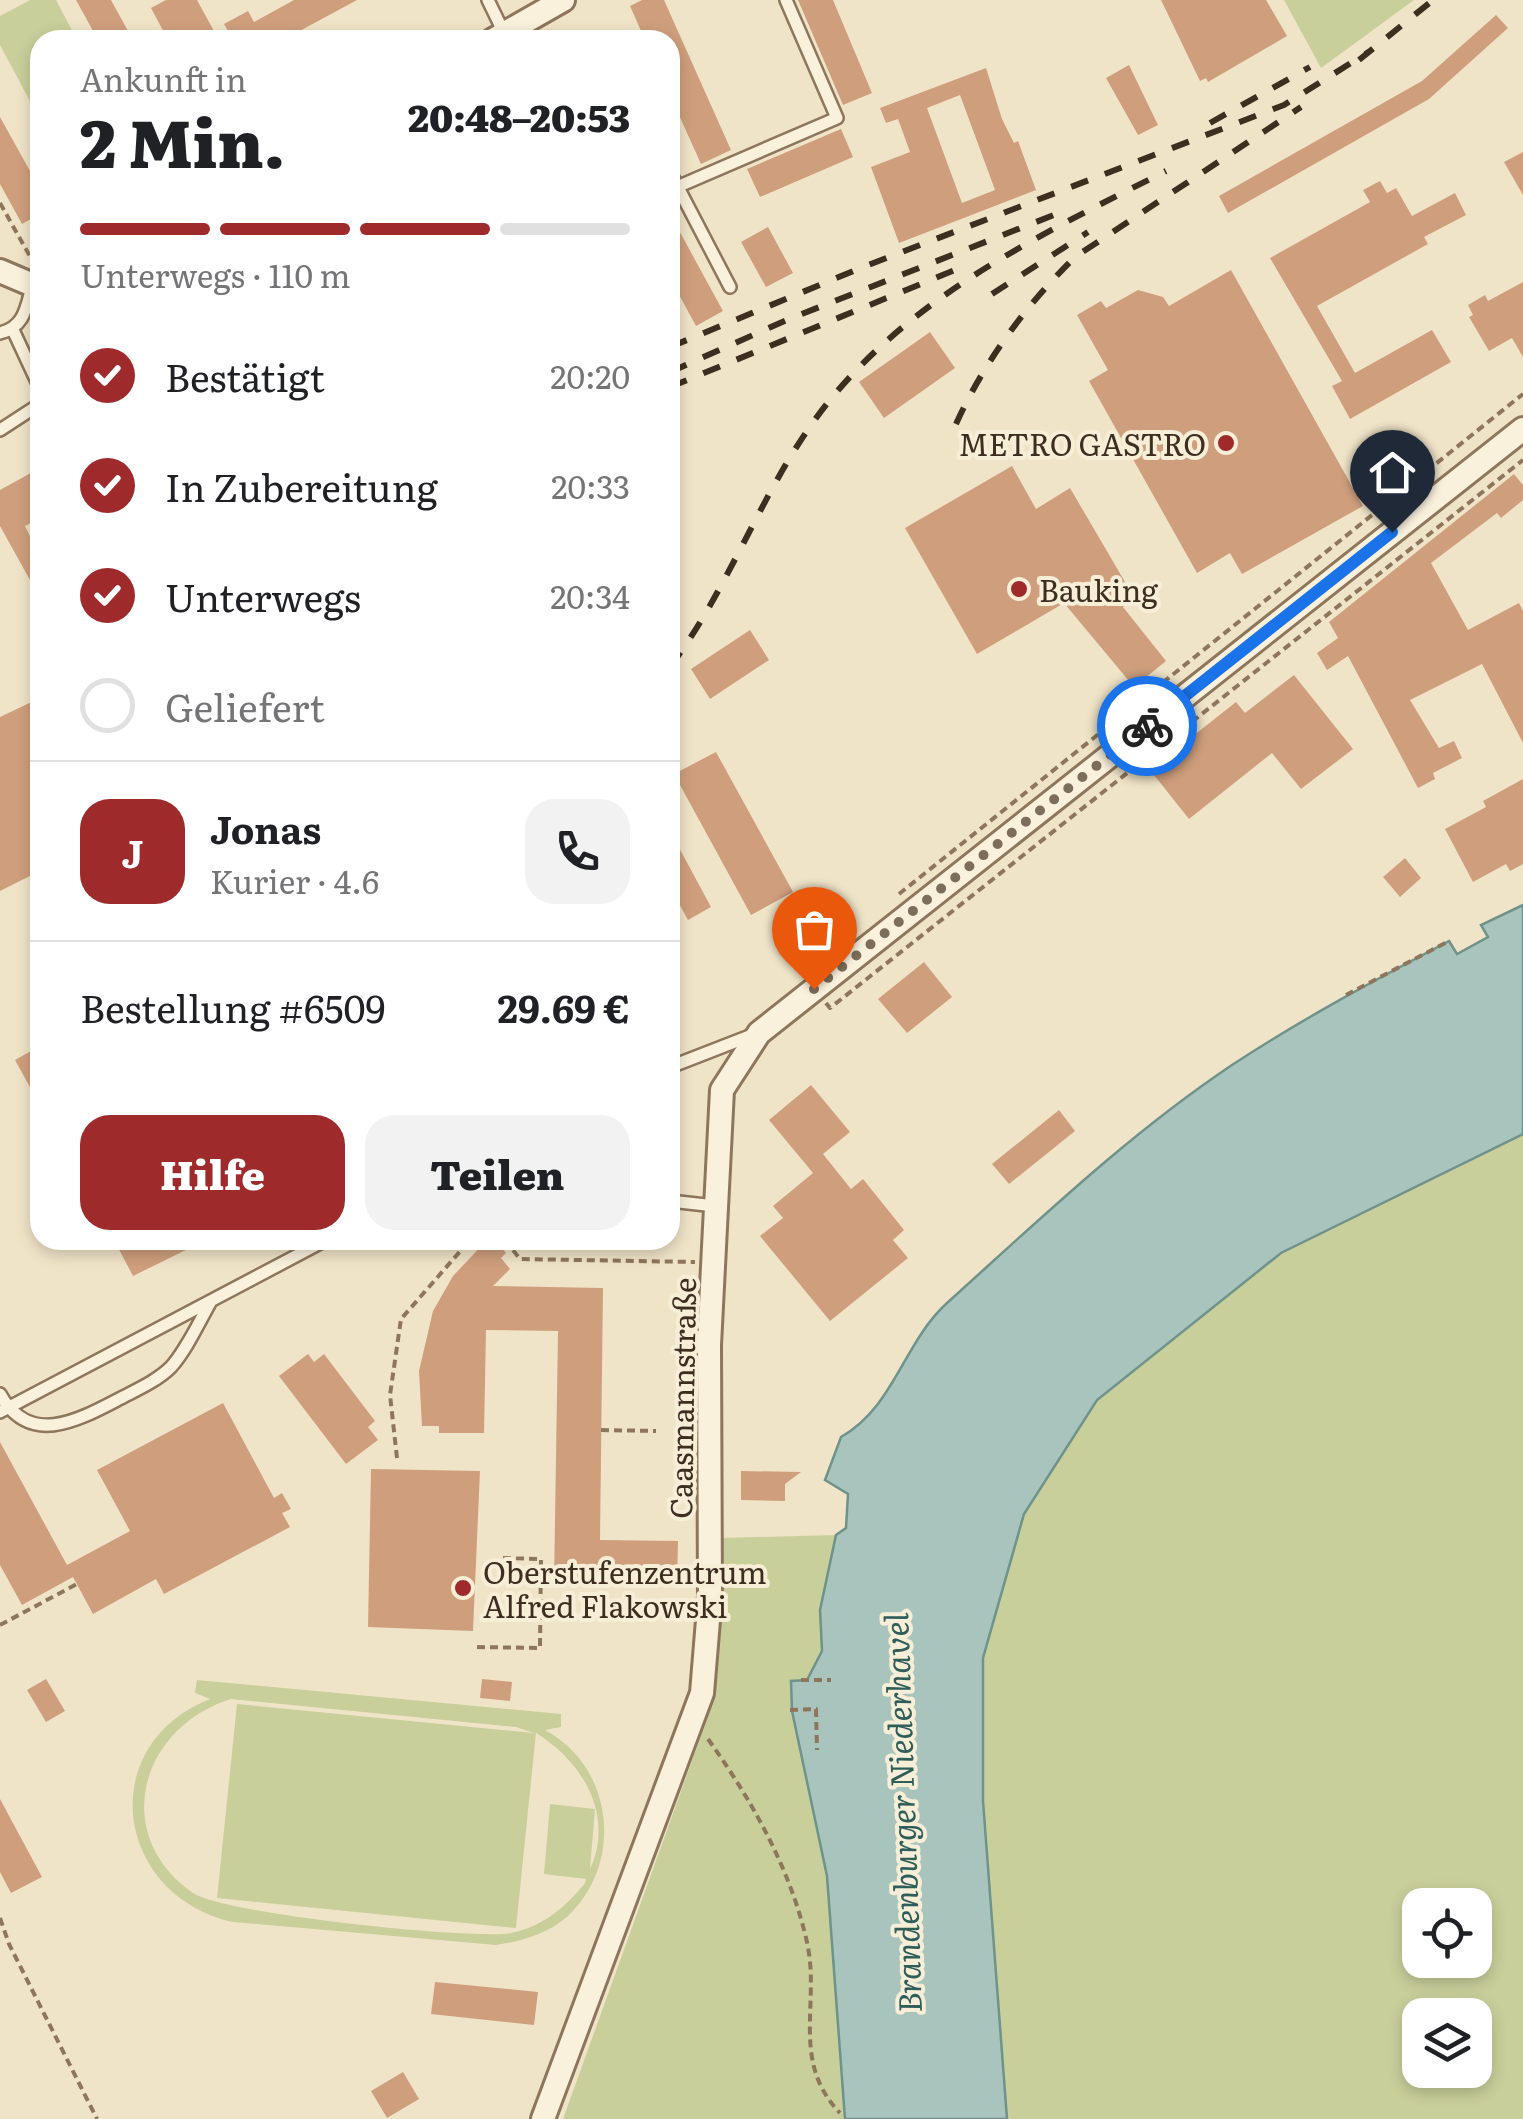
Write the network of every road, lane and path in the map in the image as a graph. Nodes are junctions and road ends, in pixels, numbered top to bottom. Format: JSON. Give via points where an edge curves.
{"nodes":[{"id":1,"x":488,"y":0,"type":"edge"},
{"id":2,"x":563,"y":0,"type":"edge"},
{"id":3,"x":786,"y":0,"type":"edge"},
{"id":4,"x":497,"y":30,"type":"edge"},
{"id":5,"x":511,"y":30,"type":"edge"},
{"id":6,"x":680,"y":185,"type":"edge"},
{"id":7,"x":680,"y":198,"type":"edge"},
{"id":8,"x":0,"y":203,"type":"edge"},
{"id":9,"x":30,"y":267,"type":"edge"},
{"id":10,"x":0,"y":271,"type":"edge"},
{"id":11,"x":30,"y":280,"type":"edge"},
{"id":12,"x":730,"y":286,"type":"dead end"},
{"id":13,"x":30,"y":300,"type":"edge"},
{"id":14,"x":14,"y":330,"type":"junction"},
{"id":15,"x":0,"y":333,"type":"edge"},
{"id":16,"x":30,"y":366,"type":"edge"},
{"id":17,"x":1523,"y":394,"type":"edge"},
{"id":18,"x":30,"y":410,"type":"edge"},
{"id":19,"x":1523,"y":429,"type":"edge"},
{"id":20,"x":0,"y":430,"type":"edge"},
{"id":21,"x":1523,"y":460,"type":"edge"},
{"id":22,"x":896,"y":898,"type":"dead end"},
{"id":23,"x":1449,"y":941,"type":"dead end"},
{"id":24,"x":814,"y":989,"type":"junction"},
{"id":25,"x":1346,"y":995,"type":"dead end"},
{"id":26,"x":759,"y":1033,"type":"junction"},
{"id":27,"x":680,"y":1063,"type":"edge"},
{"id":28,"x":680,"y":1201,"type":"edge"},
{"id":29,"x":715,"y":1206,"type":"junction"},
{"id":30,"x":307,"y":1250,"type":"edge"},
{"id":31,"x":461,"y":1250,"type":"edge"},
{"id":32,"x":513,"y":1250,"type":"edge"},
{"id":33,"x":700,"y":1262,"type":"dead end"},
{"id":34,"x":211,"y":1301,"type":"junction"},
{"id":35,"x":0,"y":1394,"type":"edge"},
{"id":36,"x":4,"y":1410,"type":"edge"},
{"id":37,"x":601,"y":1430,"type":"dead end"},
{"id":38,"x":656,"y":1432,"type":"dead end"},
{"id":39,"x":397,"y":1458,"type":"dead end"},
{"id":40,"x":501,"y":1558,"type":"dead end"},
{"id":41,"x":77,"y":1584,"type":"dead end"},
{"id":42,"x":0,"y":1625,"type":"edge"},
{"id":43,"x":477,"y":1647,"type":"dead end"},
{"id":44,"x":801,"y":1680,"type":"dead end"},
{"id":45,"x":830,"y":1680,"type":"dead end"},
{"id":46,"x":790,"y":1710,"type":"dead end"},
{"id":47,"x":716,"y":1750,"type":"dead end"},
{"id":48,"x":818,"y":1750,"type":"dead end"},
{"id":49,"x":0,"y":1918,"type":"edge"},
{"id":50,"x":840,"y":2114,"type":"dead end"},
{"id":51,"x":97,"y":2119,"type":"edge"},
{"id":52,"x":543,"y":2119,"type":"edge"}],
"edges":[{"from":1,"to":4,"type":"lane"},
{"from":2,"to":5,"type":"street"},
{"from":3,"to":6,"type":"lane","via":[[837,118]]},
{"from":7,"to":12,"type":"lane"},
{"from":8,"to":9,"type":"path"},
{"from":10,"to":11,"type":"street"},
{"from":13,"to":14,"type":"lane"},
{"from":14,"to":15,"type":"lane"},
{"from":14,"to":16,"type":"lane"},
{"from":17,"to":22,"type":"path"},
{"from":18,"to":20,"type":"lane"},
{"from":19,"to":24,"type":"street","name":"Caasmannstraße"},
{"from":21,"to":24,"type":"path","via":[[830,1008]]},
{"from":23,"to":25,"type":"path"},
{"from":24,"to":26,"type":"street","name":"Caasmannstraße"},
{"from":26,"to":27,"type":"lane"},
{"from":26,"to":29,"type":"street","name":"Caasmannstraße","via":[[722,1090]]},
{"from":28,"to":29,"type":"lane"},
{"from":29,"to":52,"type":"street","name":"Caasmannstraße","via":[[710,1596],[702,1693]]},
{"from":30,"to":34,"type":"lane"},
{"from":31,"to":39,"type":"path","via":[[401,1319],[390,1395]]},
{"from":32,"to":33,"type":"path","via":[[520,1259]]},
{"from":34,"to":36,"type":"lane"},
{"from":34,"to":36,"type":"lane","via":[[174,1364],[72,1424],[28,1424]]},
{"from":35,"to":36,"type":"lane"},
{"from":37,"to":38,"type":"path"},
{"from":40,"to":43,"type":"path","via":[[541,1559],[540,1648]]},
{"from":41,"to":42,"type":"path"},
{"from":44,"to":45,"type":"path"},
{"from":46,"to":48,"type":"path","via":[[816,1709]]},
{"from":47,"to":50,"type":"path","via":[[786,1868],[808,1943],[810,2063],[820,2093]]},
{"from":49,"to":51,"type":"path"}]}
